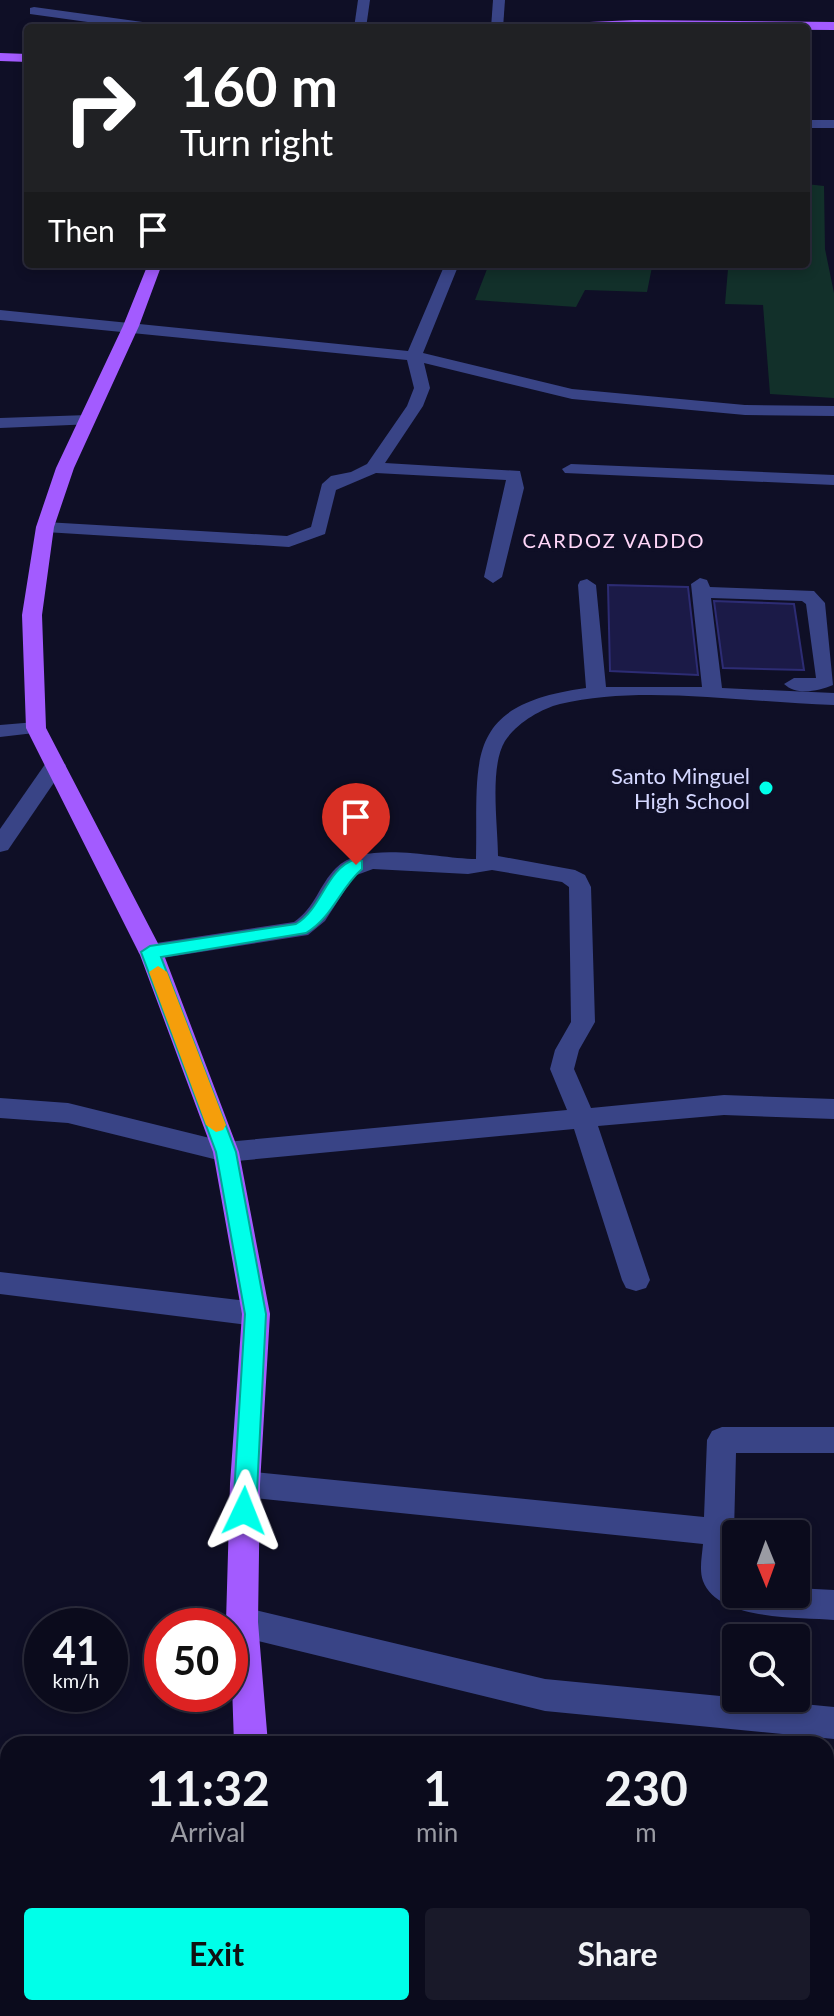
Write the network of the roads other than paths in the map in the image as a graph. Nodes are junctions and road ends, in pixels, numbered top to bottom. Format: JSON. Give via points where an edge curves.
{"nodes":[{"id":1,"x":364,"y":0,"type":"edge"},
{"id":2,"x":499,"y":0,"type":"edge"},
{"id":3,"x":34,"y":11,"type":"dead end"},
{"id":4,"x":128,"y":24,"type":"edge"},
{"id":5,"x":361,"y":24,"type":"edge"},
{"id":6,"x":497,"y":24,"type":"edge"},
{"id":7,"x":810,"y":26,"type":"edge"},
{"id":8,"x":834,"y":26,"type":"edge"},
{"id":9,"x":0,"y":57,"type":"edge"},
{"id":10,"x":24,"y":58,"type":"edge"},
{"id":11,"x":810,"y":124,"type":"edge"},
{"id":12,"x":834,"y":124,"type":"edge"},
{"id":13,"x":153,"y":268,"type":"edge"},
{"id":14,"x":450,"y":268,"type":"edge"},
{"id":15,"x":0,"y":315,"type":"edge"},
{"id":16,"x":131,"y":326,"type":"junction"},
{"id":17,"x":414,"y":356,"type":"junction"},
{"id":18,"x":834,"y":411,"type":"edge"},
{"id":19,"x":88,"y":420,"type":"junction"},
{"id":20,"x":0,"y":423,"type":"edge"},
{"id":21,"x":373,"y":468,"type":"junction"},
{"id":22,"x":571,"y":469,"type":"dead end"},
{"id":23,"x":834,"y":480,"type":"edge"},
{"id":24,"x":45,"y":527,"type":"junction"},
{"id":25,"x":493,"y":577,"type":"dead end"},
{"id":26,"x":587,"y":585,"type":"dead end"},
{"id":27,"x":650,"y":678,"type":"dead end"},
{"id":28,"x":712,"y":687,"type":"junction"},
{"id":29,"x":597,"y":694,"type":"junction"},
{"id":30,"x":834,"y":699,"type":"edge"},
{"id":31,"x":36,"y":728,"type":"junction"},
{"id":32,"x":0,"y":731,"type":"edge"},
{"id":33,"x":55,"y":765,"type":"junction"},
{"id":34,"x":0,"y":845,"type":"edge"},
{"id":35,"x":487,"y":862,"type":"junction"},
{"id":36,"x":150,"y":952,"type":"junction"},
{"id":37,"x":0,"y":1108,"type":"edge"},
{"id":38,"x":834,"y":1109,"type":"edge"},
{"id":39,"x":583,"y":1119,"type":"junction"},
{"id":40,"x":226,"y":1152,"type":"junction"},
{"id":41,"x":636,"y":1280,"type":"dead end"},
{"id":42,"x":0,"y":1283,"type":"edge"},
{"id":43,"x":256,"y":1314,"type":"junction"},
{"id":44,"x":834,"y":1440,"type":"edge"},
{"id":45,"x":245,"y":1484,"type":"junction"},
{"id":46,"x":718,"y":1532,"type":"junction"},
{"id":47,"x":722,"y":1581,"type":"edge"},
{"id":48,"x":810,"y":1603,"type":"edge"},
{"id":49,"x":834,"y":1605,"type":"edge"},
{"id":50,"x":242,"y":1608,"type":"edge"},
{"id":51,"x":248,"y":1623,"type":"edge"},
{"id":52,"x":248,"y":1703,"type":"edge"},
{"id":53,"x":834,"y":1723,"type":"edge"},
{"id":54,"x":250,"y":1736,"type":"edge"}],
"edges":[{"from":1,"to":5,"type":"street"},
{"from":2,"to":6,"type":"street"},
{"from":3,"to":4,"type":"street"},
{"from":7,"to":8,"type":"main road"},
{"from":9,"to":10,"type":"main road"},
{"from":11,"to":12,"type":"street"},
{"from":13,"to":16,"type":"main road"},
{"from":14,"to":17,"type":"street"},
{"from":15,"to":16,"type":"street"},
{"from":16,"to":17,"type":"street"},
{"from":16,"to":19,"type":"main road"},
{"from":17,"to":18,"type":"street","via":[[572,394],[745,410]]},
{"from":17,"to":21,"type":"street","via":[[422,388]]},
{"from":19,"to":20,"type":"street"},
{"from":19,"to":24,"type":"main road"},
{"from":21,"to":24,"type":"street","via":[[337,480],[328,488],[319,530],[289,542]]},
{"from":21,"to":25,"type":"street","via":[[514,475]]},
{"from":22,"to":23,"type":"street"},
{"from":24,"to":31,"type":"main road","via":[[32,615]]},
{"from":26,"to":29,"type":"street"},
{"from":27,"to":28,"type":"street"},
{"from":28,"to":28,"type":"street","via":[[701,588],[807,595],[815,603],[826,681]]},
{"from":28,"to":29,"type":"street"},
{"from":28,"to":30,"type":"street"},
{"from":29,"to":35,"type":"street","via":[[557,698],[528,711],[490,751]]},
{"from":31,"to":32,"type":"street"},
{"from":31,"to":33,"type":"main road"},
{"from":33,"to":34,"type":"street"},
{"from":33,"to":36,"type":"main road"},
{"from":35,"to":36,"type":"street","via":[[478,868],[376,861],[356,865],[341,878],[316,919],[300,929]]},
{"from":35,"to":39,"type":"street","via":[[567,875],[580,887],[583,1022],[562,1069]]},
{"from":36,"to":40,"type":"main road"},
{"from":37,"to":40,"type":"street","via":[[68,1113]]},
{"from":38,"to":39,"type":"street","via":[[724,1105]]},
{"from":39,"to":40,"type":"street"},
{"from":39,"to":41,"type":"street"},
{"from":40,"to":43,"type":"main road"},
{"from":42,"to":43,"type":"street"},
{"from":43,"to":45,"type":"main road"},
{"from":44,"to":46,"type":"street","via":[[722,1440]]},
{"from":45,"to":46,"type":"street"},
{"from":45,"to":50,"type":"main road"},
{"from":46,"to":47,"type":"street","via":[[717,1577]]},
{"from":48,"to":49,"type":"street"},
{"from":51,"to":53,"type":"street","via":[[545,1695]]},
{"from":52,"to":54,"type":"main road"}]}
